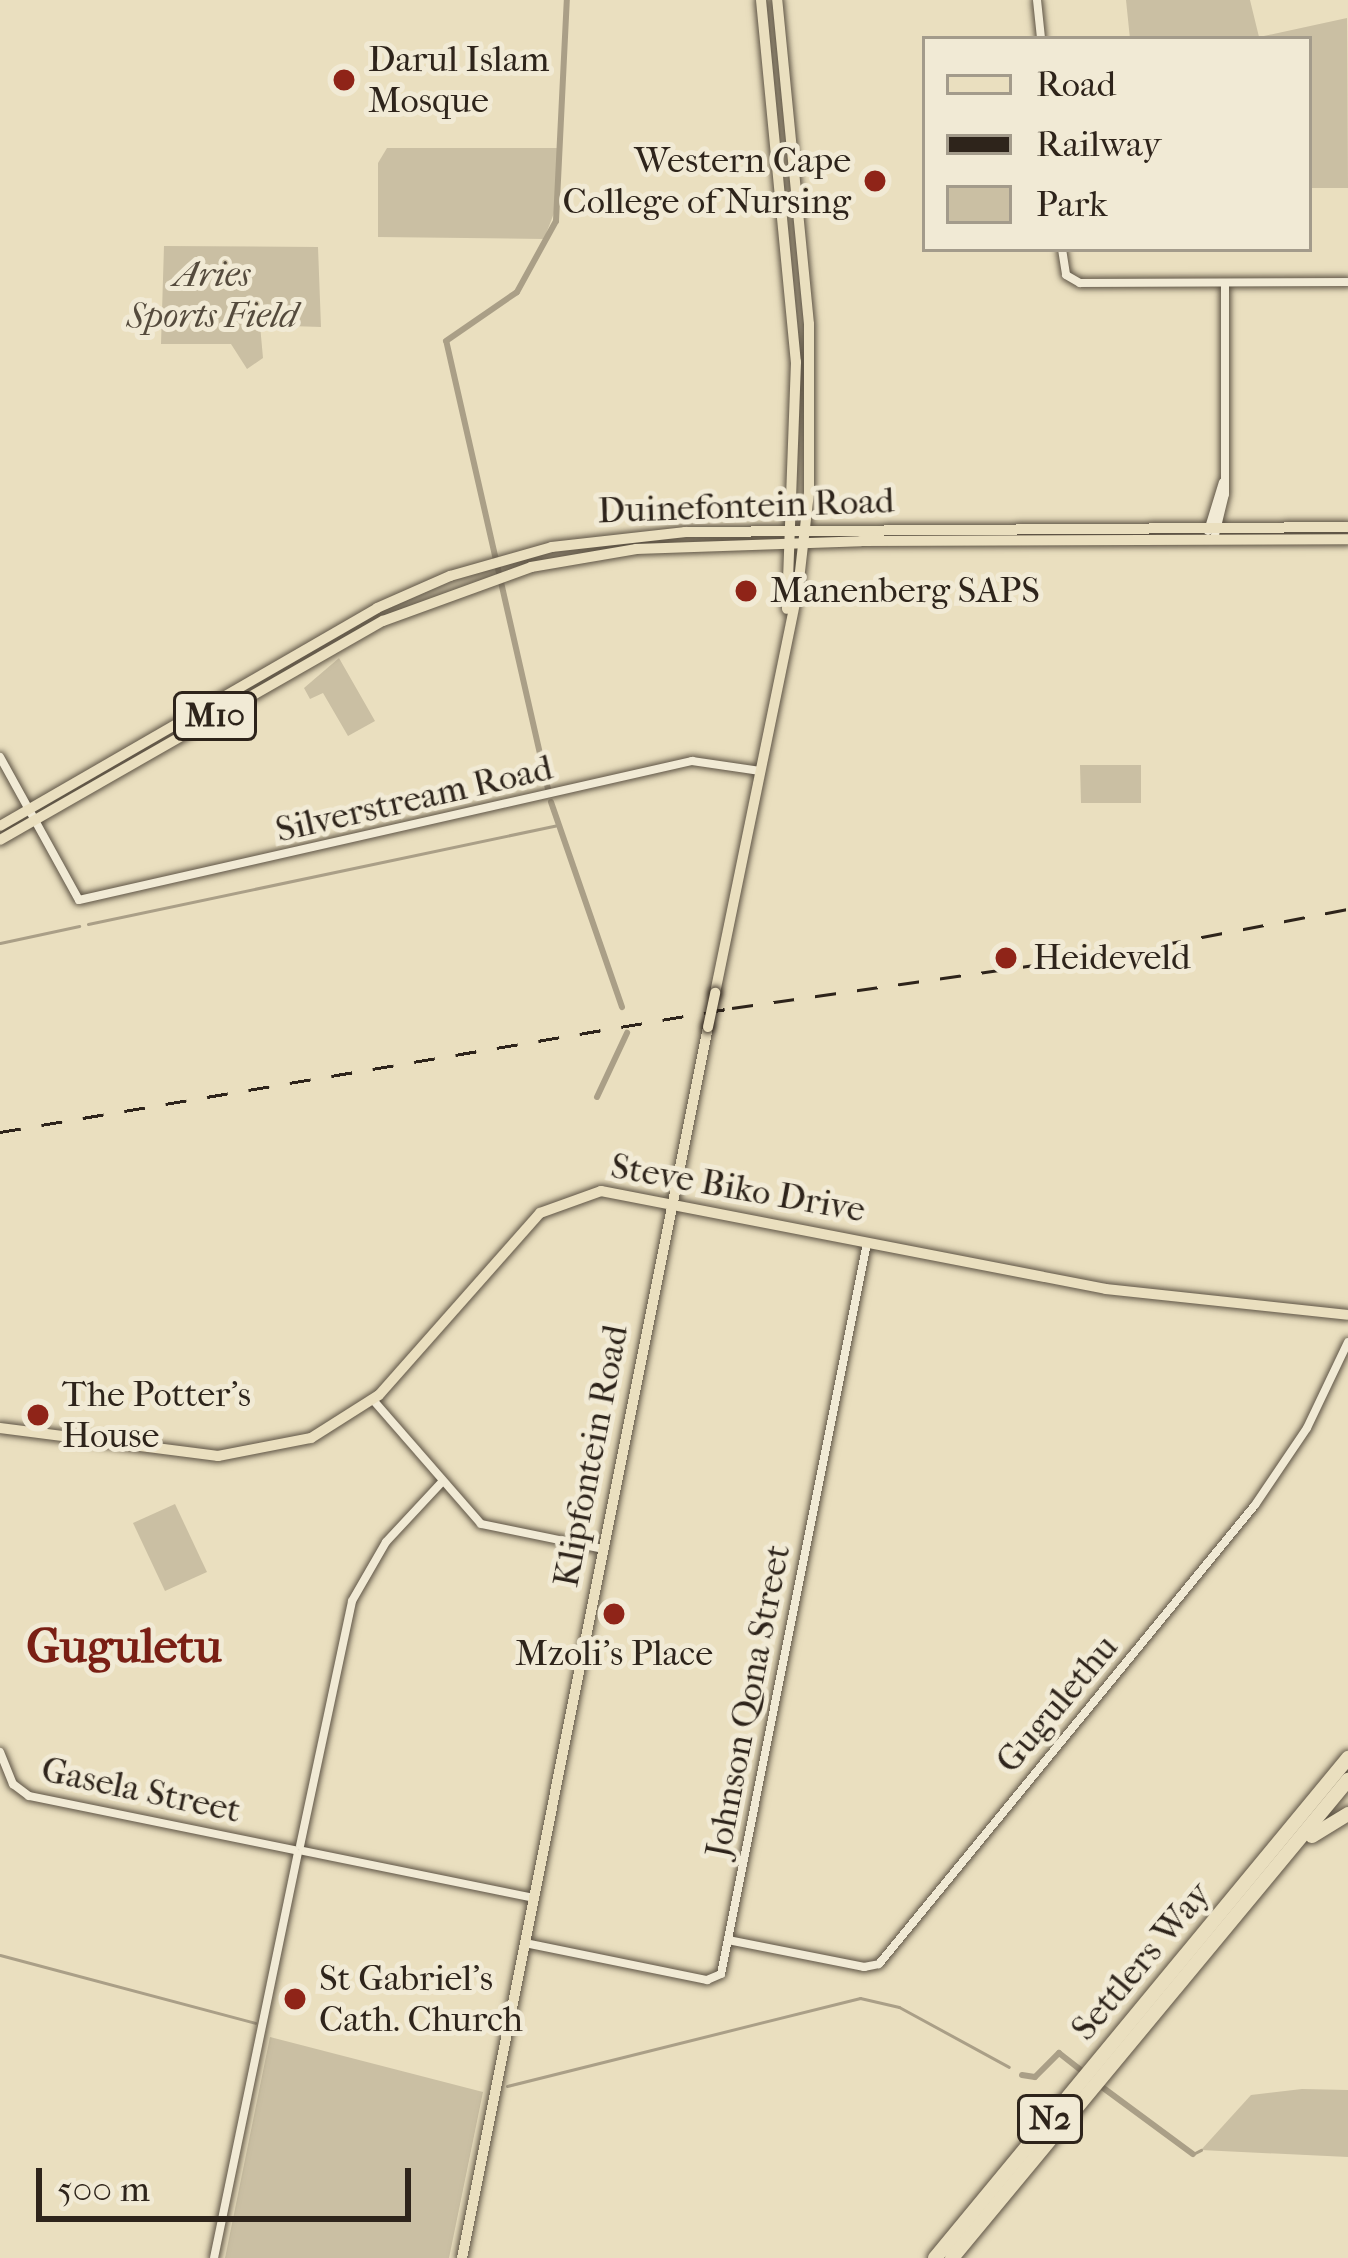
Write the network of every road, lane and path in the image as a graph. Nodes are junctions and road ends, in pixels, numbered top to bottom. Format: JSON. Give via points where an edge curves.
{"nodes":[{"id":1,"x":761,"y":0,"type":"edge"},
{"id":2,"x":777,"y":0,"type":"edge"},
{"id":3,"x":1037,"y":0,"type":"edge"},
{"id":4,"x":1041,"y":36,"type":"edge"},
{"id":5,"x":1063,"y":252,"type":"edge"},
{"id":6,"x":1348,"y":282,"type":"edge"},
{"id":7,"x":1225,"y":283,"type":"junction"},
{"id":8,"x":1348,"y":527,"type":"edge"},
{"id":9,"x":1211,"y":534,"type":"junction"},
{"id":10,"x":799,"y":538,"type":"junction"},
{"id":11,"x":1348,"y":539,"type":"edge"},
{"id":12,"x":0,"y":758,"type":"edge"},
{"id":13,"x":760,"y":771,"type":"junction"},
{"id":14,"x":33,"y":814,"type":"junction"},
{"id":15,"x":0,"y":826,"type":"edge"},
{"id":16,"x":0,"y":840,"type":"edge"},
{"id":17,"x":678,"y":1173,"type":"junction"},
{"id":18,"x":641,"y":1196,"type":"junction"},
{"id":19,"x":672,"y":1201,"type":"junction"},
{"id":20,"x":868,"y":1241,"type":"junction"},
{"id":21,"x":1348,"y":1315,"type":"edge"},
{"id":22,"x":1348,"y":1342,"type":"edge"},
{"id":23,"x":373,"y":1400,"type":"junction"},
{"id":24,"x":0,"y":1428,"type":"edge"},
{"id":25,"x":442,"y":1482,"type":"junction"},
{"id":26,"x":603,"y":1549,"type":"junction"},
{"id":27,"x":0,"y":1752,"type":"edge"},
{"id":28,"x":1348,"y":1758,"type":"edge"},
{"id":29,"x":1348,"y":1780,"type":"edge"},
{"id":30,"x":1348,"y":1814,"type":"edge"},
{"id":31,"x":299,"y":1850,"type":"junction"},
{"id":32,"x":533,"y":1898,"type":"junction"},
{"id":33,"x":728,"y":1940,"type":"junction"},
{"id":34,"x":525,"y":1943,"type":"junction"},
{"id":35,"x":1158,"y":2011,"type":"junction"},
{"id":36,"x":214,"y":2258,"type":"edge"},
{"id":37,"x":462,"y":2258,"type":"edge"},
{"id":38,"x":935,"y":2258,"type":"edge"},
{"id":39,"x":952,"y":2258,"type":"edge"}],
"edges":[{"from":1,"to":10,"type":"main road","name":"Klipfontein Road","via":[[796,362]]},
{"from":2,"to":10,"type":"main road","name":"Klipfontein Road","via":[[809,324]]},
{"from":3,"to":4,"type":"street"},
{"from":5,"to":7,"type":"street","via":[[1065,272],[1077,283]]},
{"from":6,"to":7,"type":"street"},
{"from":7,"to":9,"type":"street","via":[[1225,475]]},
{"from":8,"to":9,"type":"main road","name":"Duinefontein Road","number":"M10"},
{"from":9,"to":10,"type":"main road","name":"Duinefontein Road","number":"M10"},
{"from":9,"to":11,"type":"main road","name":"Duinefontein Road","number":"M10"},
{"from":10,"to":13,"type":"main road","name":"Klipfontein Road"},
{"from":10,"to":14,"type":"main road","name":"Duinefontein Road","number":"M10","via":[[636,549],[490,578],[383,621]]},
{"from":10,"to":14,"type":"main road","name":"Duinefontein Road","number":"M10","via":[[635,535],[484,564],[377,608]]},
{"from":12,"to":14,"type":"street"},
{"from":13,"to":14,"type":"street","name":"Silverstream Road","via":[[692,761],[79,900]]},
{"from":13,"to":17,"type":"main road","name":"Klipfontein Road","bridge":true},
{"from":14,"to":15,"type":"main road","name":"Duinefontein Road","number":"M10"},
{"from":14,"to":16,"type":"main road","name":"Duinefontein Road","number":"M10"},
{"from":17,"to":18,"type":"main road","via":[[661,1191]]},
{"from":17,"to":19,"type":"main road","name":"Klipfontein Road"},
{"from":18,"to":19,"type":"main road","name":"Steve Biko Drive"},
{"from":18,"to":23,"type":"main road","name":"Steve Biko Drive","via":[[584,1194],[540,1214]]},
{"from":19,"to":20,"type":"main road","name":"Steve Biko Drive"},
{"from":19,"to":26,"type":"main road","name":"Klipfontein Road"},
{"from":20,"to":21,"type":"main road","name":"Steve Biko Drive","via":[[1123,1292]]},
{"from":20,"to":33,"type":"street","name":"Johnson Qona Street"},
{"from":22,"to":33,"type":"street","name":"Gugulethu","via":[[1256,1505],[879,1964]]},
{"from":23,"to":24,"type":"main road","name":"Steve Biko Drive","via":[[311,1438],[233,1456]]},
{"from":23,"to":25,"type":"street"},
{"from":25,"to":26,"type":"street","via":[[481,1524]]},
{"from":25,"to":31,"type":"street","via":[[393,1532],[352,1601]]},
{"from":26,"to":32,"type":"main road","name":"Klipfontein Road"},
{"from":27,"to":31,"type":"street","name":"Gasela Street","via":[[13,1784],[28,1796]]},
{"from":28,"to":38,"type":"highway","name":"Settlers Way","number":"N2"},
{"from":29,"to":35,"type":"highway","name":"Settlers Way","number":"N2"},
{"from":30,"to":35,"type":"highway","via":[[1318,1829]]},
{"from":31,"to":32,"type":"street","name":"Gasela Street"},
{"from":31,"to":36,"type":"street"},
{"from":32,"to":34,"type":"main road","name":"Klipfontein Road"},
{"from":33,"to":34,"type":"street","name":"Johnson Qona Street","via":[[722,1972],[712,1981]]},
{"from":34,"to":37,"type":"main road","name":"Klipfontein Road"},
{"from":35,"to":39,"type":"highway","name":"Settlers Way","number":"N2"}]}
